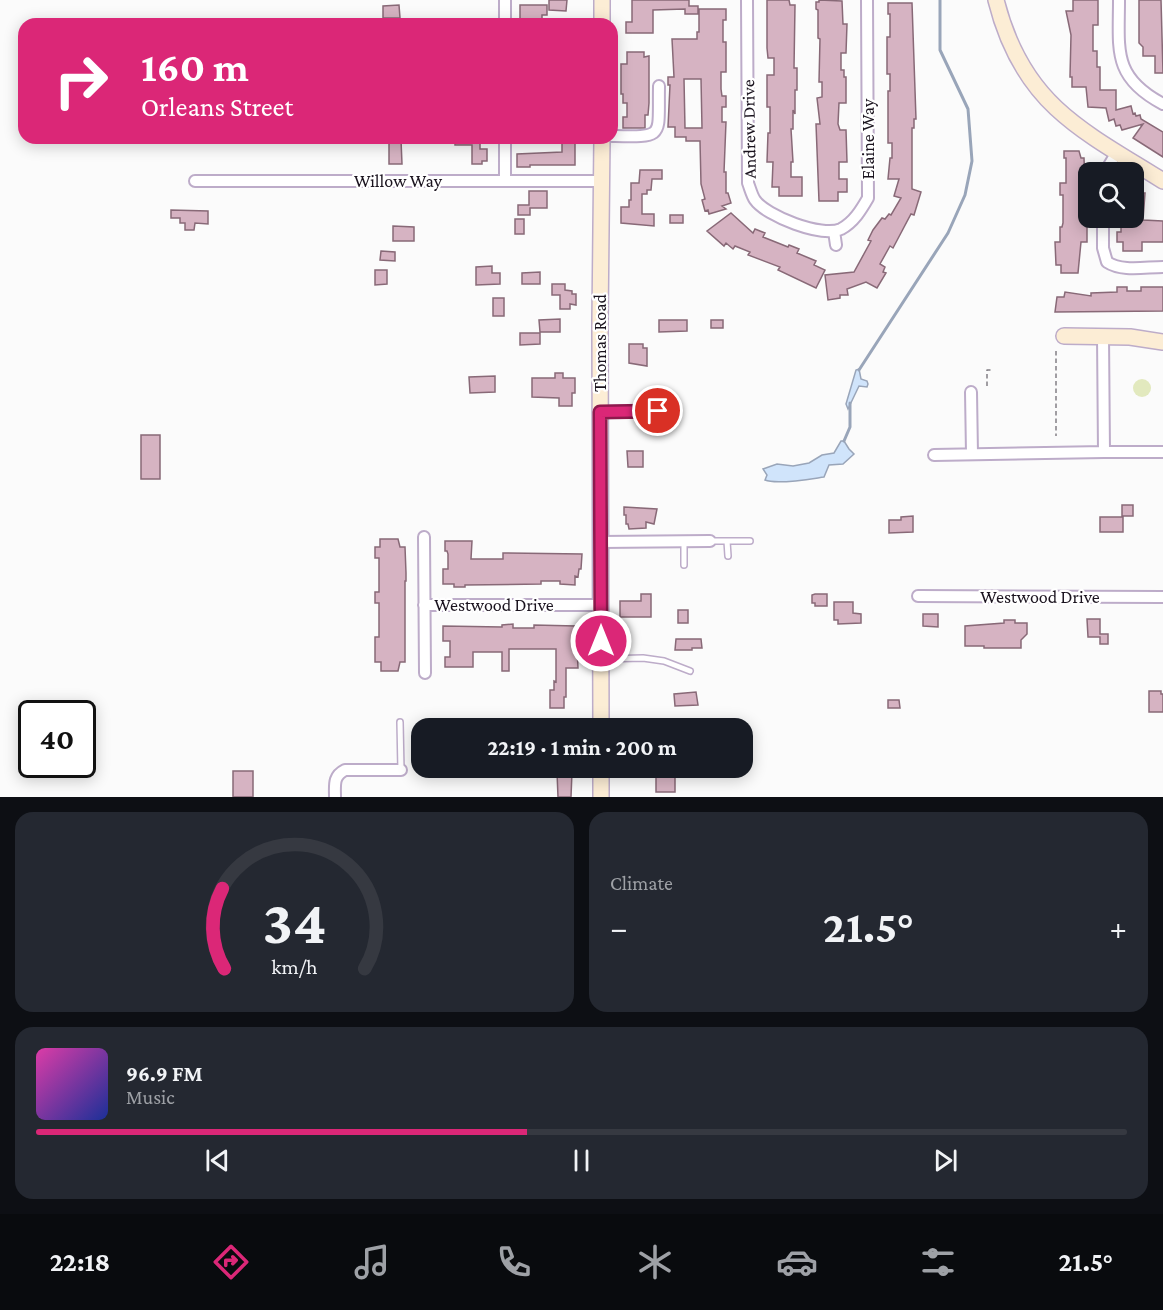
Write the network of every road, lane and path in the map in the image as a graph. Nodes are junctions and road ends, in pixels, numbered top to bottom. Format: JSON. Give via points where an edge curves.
{"nodes":[{"id":1,"x":505,"y":0,"type":"edge"},
{"id":2,"x":602,"y":0,"type":"edge"},
{"id":3,"x":747,"y":0,"type":"edge"},
{"id":4,"x":867,"y":0,"type":"edge"},
{"id":5,"x":996,"y":0,"type":"edge"},
{"id":6,"x":1119,"y":0,"type":"edge"},
{"id":7,"x":505,"y":18,"type":"edge"},
{"id":8,"x":602,"y":18,"type":"edge"},
{"id":9,"x":659,"y":86,"type":"dead end"},
{"id":10,"x":1163,"y":104,"type":"edge"},
{"id":11,"x":618,"y":136,"type":"edge"},
{"id":12,"x":505,"y":144,"type":"edge"},
{"id":13,"x":602,"y":144,"type":"edge"},
{"id":14,"x":1118,"y":152,"type":"junction"},
{"id":15,"x":1112,"y":162,"type":"edge"},
{"id":16,"x":505,"y":180,"type":"junction"},
{"id":17,"x":195,"y":181,"type":"dead end"},
{"id":18,"x":602,"y":181,"type":"junction"},
{"id":19,"x":1163,"y":181,"type":"edge"},
{"id":20,"x":1103,"y":228,"type":"edge"},
{"id":21,"x":834,"y":231,"type":"junction"},
{"id":22,"x":836,"y":245,"type":"dead end"},
{"id":23,"x":1163,"y":267,"type":"edge"},
{"id":24,"x":1064,"y":336,"type":"dead end"},
{"id":25,"x":1103,"y":336,"type":"junction"},
{"id":26,"x":1163,"y":342,"type":"edge"},
{"id":27,"x":1056,"y":351,"type":"dead end"},
{"id":28,"x":992,"y":370,"type":"dead end"},
{"id":29,"x":987,"y":386,"type":"dead end"},
{"id":30,"x":971,"y":392,"type":"dead end"},
{"id":31,"x":658,"y":411,"type":"dead end"},
{"id":32,"x":600,"y":412,"type":"junction"},
{"id":33,"x":1056,"y":436,"type":"dead end"},
{"id":34,"x":1104,"y":452,"type":"junction"},
{"id":35,"x":1163,"y":452,"type":"edge"},
{"id":36,"x":972,"y":454,"type":"junction"},
{"id":37,"x":934,"y":455,"type":"dead end"},
{"id":38,"x":424,"y":537,"type":"dead end"},
{"id":39,"x":710,"y":541,"type":"joint"},
{"id":40,"x":728,"y":541,"type":"junction"},
{"id":41,"x":750,"y":541,"type":"dead end"},
{"id":42,"x":601,"y":542,"type":"junction"},
{"id":43,"x":684,"y":542,"type":"junction"},
{"id":44,"x":728,"y":556,"type":"dead end"},
{"id":45,"x":684,"y":565,"type":"dead end"},
{"id":46,"x":918,"y":596,"type":"dead end"},
{"id":47,"x":1163,"y":597,"type":"edge"},
{"id":48,"x":424,"y":605,"type":"junction"},
{"id":49,"x":600,"y":605,"type":"junction"},
{"id":50,"x":601,"y":659,"type":"junction"},
{"id":51,"x":690,"y":671,"type":"dead end"},
{"id":52,"x":425,"y":673,"type":"dead end"},
{"id":53,"x":601,"y":718,"type":"edge"},
{"id":54,"x":400,"y":722,"type":"dead end"},
{"id":55,"x":400,"y":770,"type":"joint"},
{"id":56,"x":601,"y":778,"type":"edge"},
{"id":57,"x":335,"y":797,"type":"edge"},
{"id":58,"x":601,"y":797,"type":"edge"}],
"edges":[{"from":1,"to":7,"type":"street"},
{"from":2,"to":8,"type":"street"},
{"from":3,"to":21,"type":"street","name":"Andrew Drive","via":[[748,183],[754,200],[803,227]]},
{"from":4,"to":21,"type":"street","name":"Elaine Way","via":[[868,198],[849,224]]},
{"from":5,"to":14,"type":"street","via":[[1008,40],[1025,71],[1055,107]]},
{"from":6,"to":10,"type":"street","via":[[1120,60],[1136,84]]},
{"from":9,"to":11,"type":"street","via":[[658,129],[648,137]]},
{"from":12,"to":16,"type":"street"},
{"from":13,"to":18,"type":"street","name":"Thomas Road"},
{"from":14,"to":15,"type":"street"},
{"from":14,"to":19,"type":"street"},
{"from":16,"to":17,"type":"street","name":"Willow Way"},
{"from":16,"to":18,"type":"street","name":"Willow Way"},
{"from":18,"to":32,"type":"street","name":"Thomas Road"},
{"from":20,"to":23,"type":"street","via":[[1103,248],[1107,261],[1114,266]]},
{"from":21,"to":22,"type":"street"},
{"from":24,"to":25,"type":"street"},
{"from":25,"to":26,"type":"street"},
{"from":25,"to":34,"type":"street"},
{"from":27,"to":33,"type":"path"},
{"from":28,"to":29,"type":"path","via":[[987,370]]},
{"from":30,"to":36,"type":"street"},
{"from":31,"to":32,"type":"street"},
{"from":32,"to":42,"type":"street","name":"Thomas Road"},
{"from":34,"to":35,"type":"street"},
{"from":34,"to":36,"type":"street"},
{"from":36,"to":37,"type":"street"},
{"from":38,"to":48,"type":"street"},
{"from":39,"to":40,"type":"lane"},
{"from":39,"to":43,"type":"street"},
{"from":40,"to":41,"type":"lane"},
{"from":40,"to":44,"type":"lane"},
{"from":42,"to":43,"type":"street"},
{"from":42,"to":49,"type":"street","name":"Thomas Road"},
{"from":43,"to":45,"type":"lane"},
{"from":46,"to":47,"type":"street","name":"Westwood Drive"},
{"from":48,"to":49,"type":"street","name":"Westwood Drive"},
{"from":48,"to":52,"type":"street"},
{"from":49,"to":50,"type":"street","name":"Thomas Road"},
{"from":50,"to":51,"type":"lane","via":[[644,658]]},
{"from":50,"to":53,"type":"street","name":"Thomas Road"},
{"from":54,"to":55,"type":"lane"},
{"from":55,"to":57,"type":"street","via":[[345,770],[335,781]]},
{"from":56,"to":58,"type":"street"}]}
